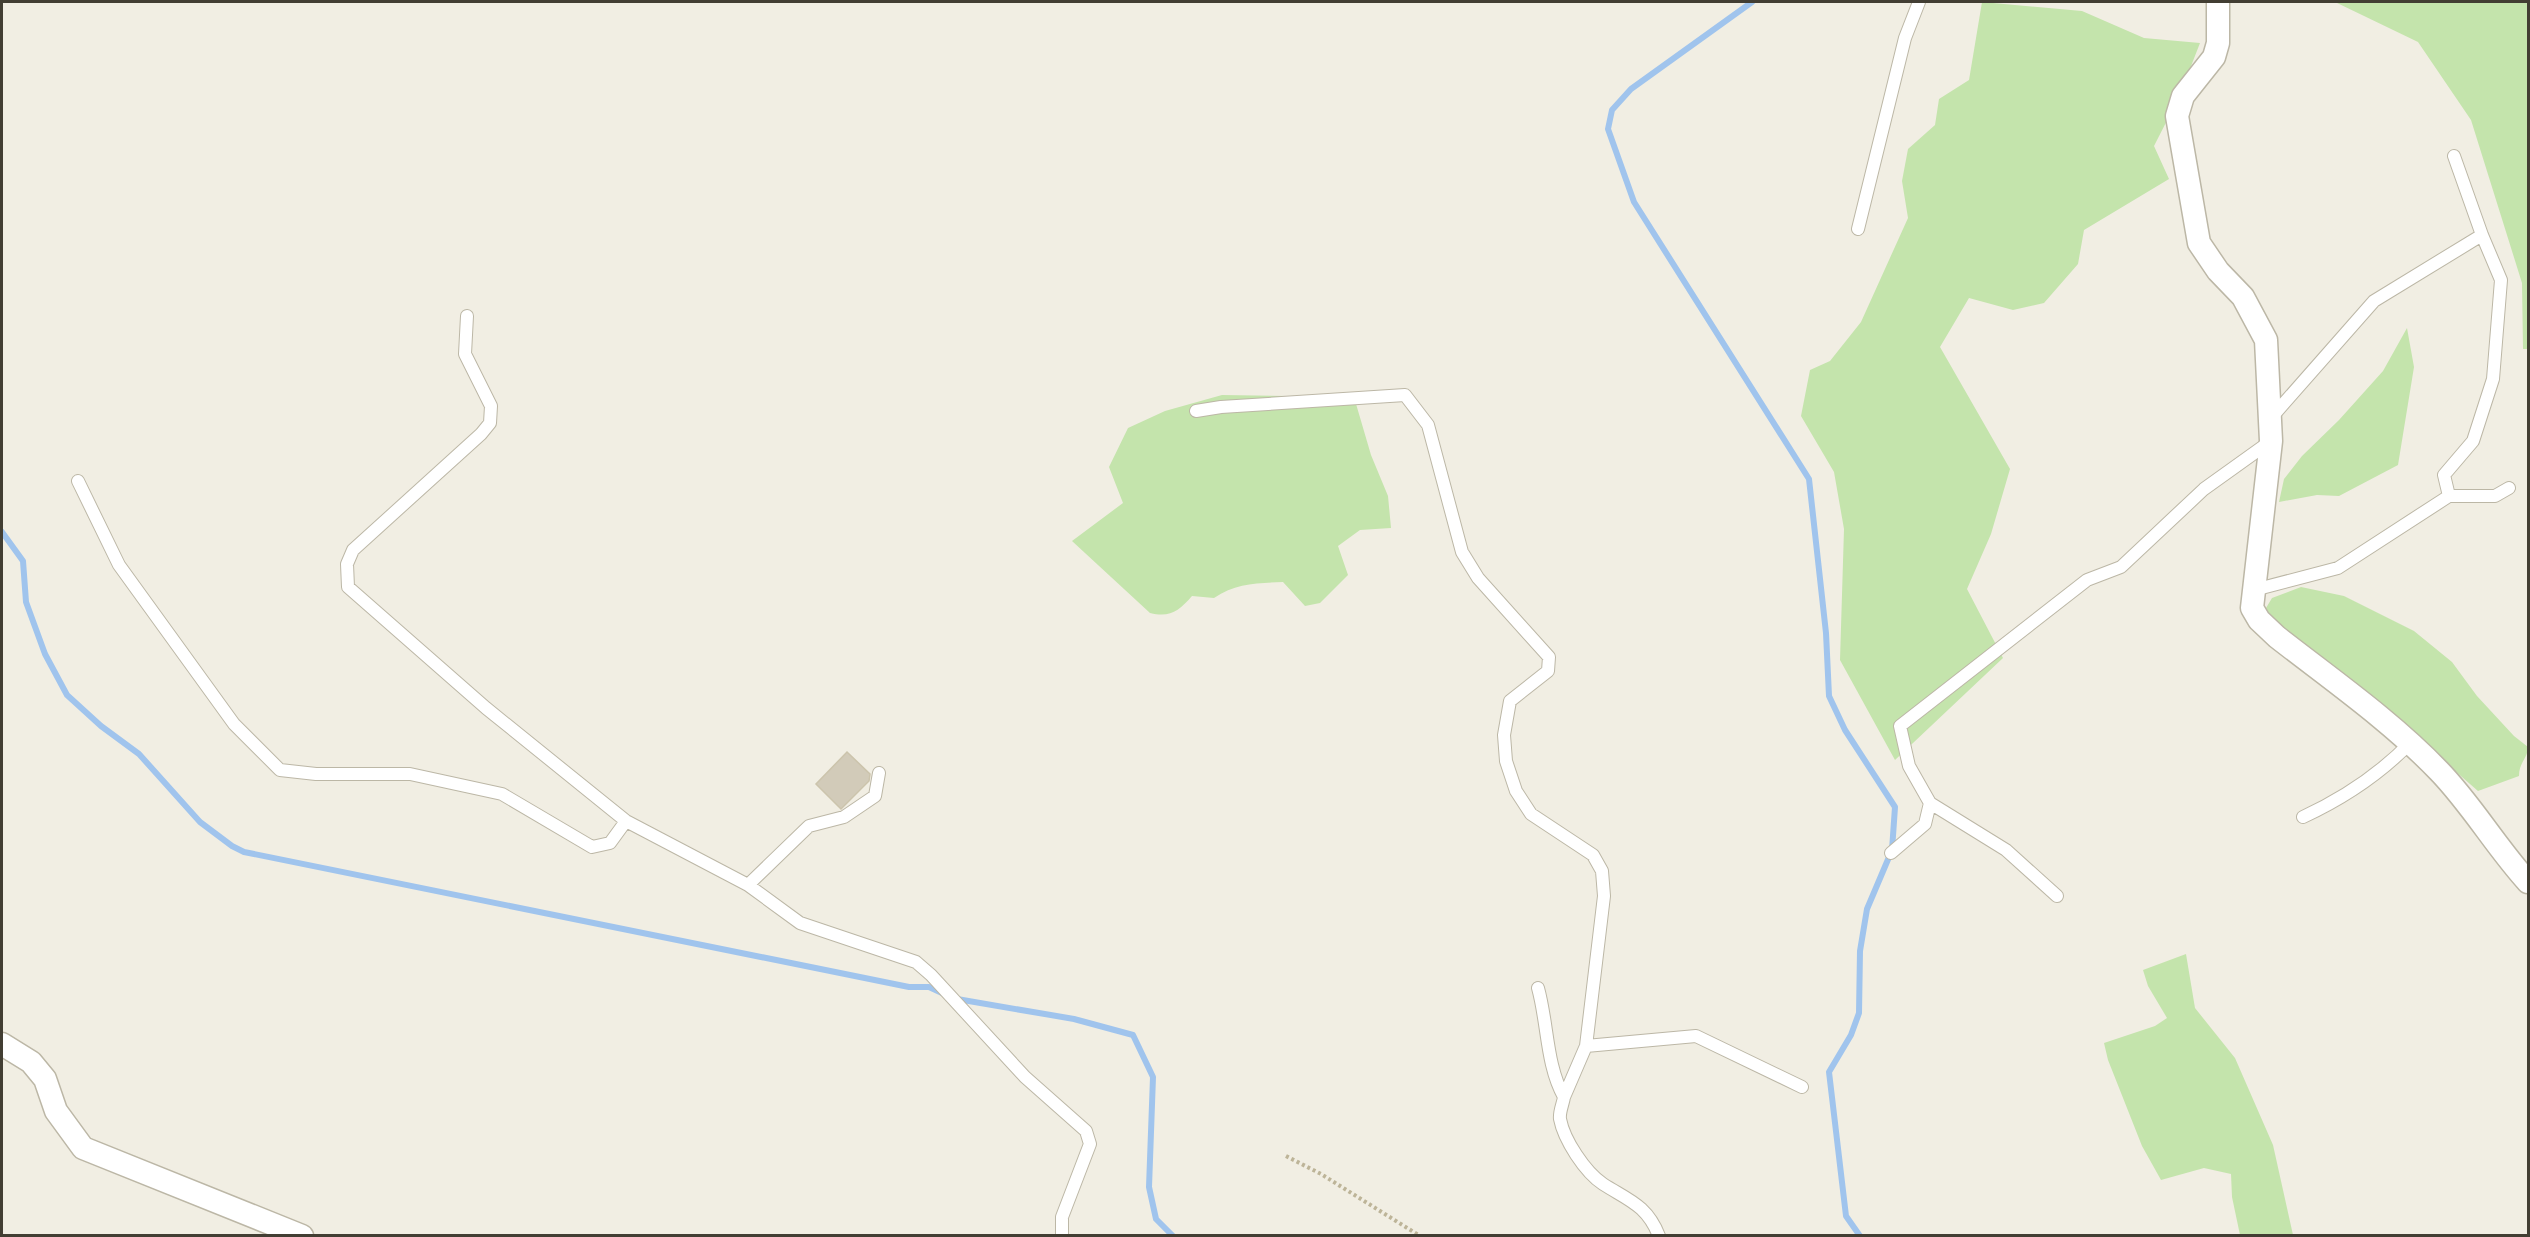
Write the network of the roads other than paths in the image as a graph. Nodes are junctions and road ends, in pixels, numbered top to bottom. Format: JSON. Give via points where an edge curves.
{"nodes":[{"id":1,"x":1919,"y":2,"type":"edge"},
{"id":2,"x":2218,"y":2,"type":"edge"},
{"id":3,"x":2454,"y":156,"type":"dead end"},
{"id":4,"x":1858,"y":229,"type":"dead end"},
{"id":5,"x":2482,"y":235,"type":"junction"},
{"id":6,"x":467,"y":316,"type":"dead end"},
{"id":7,"x":1196,"y":411,"type":"dead end"},
{"id":8,"x":2271,"y":430,"type":"junction"},
{"id":9,"x":78,"y":481,"type":"dead end"},
{"id":10,"x":2509,"y":489,"type":"dead end"},
{"id":11,"x":2449,"y":496,"type":"junction"},
{"id":12,"x":2254,"y":591,"type":"junction"},
{"id":13,"x":2411,"y":742,"type":"junction"},
{"id":14,"x":879,"y":773,"type":"dead end"},
{"id":15,"x":1930,"y":803,"type":"junction"},
{"id":16,"x":2303,"y":817,"type":"dead end"},
{"id":17,"x":626,"y":821,"type":"junction"},
{"id":18,"x":1891,"y":852,"type":"dead end"},
{"id":19,"x":2529,"y":882,"type":"edge"},
{"id":20,"x":748,"y":885,"type":"junction"},
{"id":21,"x":2057,"y":896,"type":"dead end"},
{"id":22,"x":1538,"y":988,"type":"dead end"},
{"id":23,"x":2,"y":1044,"type":"edge"},
{"id":24,"x":1586,"y":1046,"type":"junction"},
{"id":25,"x":1802,"y":1087,"type":"dead end"},
{"id":26,"x":1564,"y":1097,"type":"junction"},
{"id":27,"x":302,"y":1236,"type":"edge"},
{"id":28,"x":1062,"y":1236,"type":"edge"},
{"id":29,"x":1659,"y":1236,"type":"edge"}],
"edges":[{"from":1,"to":4,"type":"lane","via":[[1905,38]]},
{"from":2,"to":8,"type":"street","via":[[2214,57],[2183,96],[2176,116],[2199,243],[2243,297],[2266,340]]},
{"from":3,"to":5,"type":"lane"},
{"from":5,"to":8,"type":"lane","via":[[2374,302]]},
{"from":5,"to":11,"type":"lane","via":[[2501,280],[2493,379],[2473,441],[2444,475]]},
{"from":6,"to":17,"type":"lane","via":[[465,354],[491,406],[490,423],[354,550],[347,564],[348,587],[486,708]]},
{"from":7,"to":24,"type":"lane","via":[[1405,394],[1428,425],[1462,552],[1478,578],[1549,657],[1548,671],[1510,701],[1504,735],[1506,761],[1516,790],[1531,814],[1593,855],[1602,871],[1604,896]]},
{"from":8,"to":12,"type":"street"},
{"from":8,"to":15,"type":"lane","via":[[2121,567],[2086,580],[1900,726],[1909,766]]},
{"from":9,"to":17,"type":"lane","via":[[119,565],[234,724],[280,770],[410,774],[502,794],[592,847],[610,843]]},
{"from":10,"to":11,"type":"lane","via":[[2494,496]]},
{"from":11,"to":12,"type":"lane","via":[[2338,568]]},
{"from":12,"to":13,"type":"street","via":[[2252,608],[2259,620]]},
{"from":13,"to":16,"type":"lane","via":[[2390,763],[2335,802]]},
{"from":13,"to":19,"type":"street","via":[[2442,774]]},
{"from":14,"to":20,"type":"lane","via":[[875,796],[844,817],[809,826]]},
{"from":15,"to":18,"type":"lane","via":[[1925,824]]},
{"from":15,"to":21,"type":"lane","via":[[2006,849]]},
{"from":17,"to":20,"type":"lane"},
{"from":20,"to":28,"type":"lane","via":[[800,923],[916,962],[1025,1077],[1086,1131],[1090,1144],[1062,1217]]},
{"from":22,"to":26,"type":"lane","via":[[1554,1079]]},
{"from":23,"to":27,"type":"street","via":[[31,1062],[45,1079],[56,1111],[83,1148]]},
{"from":24,"to":25,"type":"lane","via":[[1696,1036]]},
{"from":24,"to":26,"type":"lane"},
{"from":26,"to":29,"type":"lane","via":[[1560,1117],[1576,1156],[1601,1182],[1633,1200],[1653,1222]]}]}
